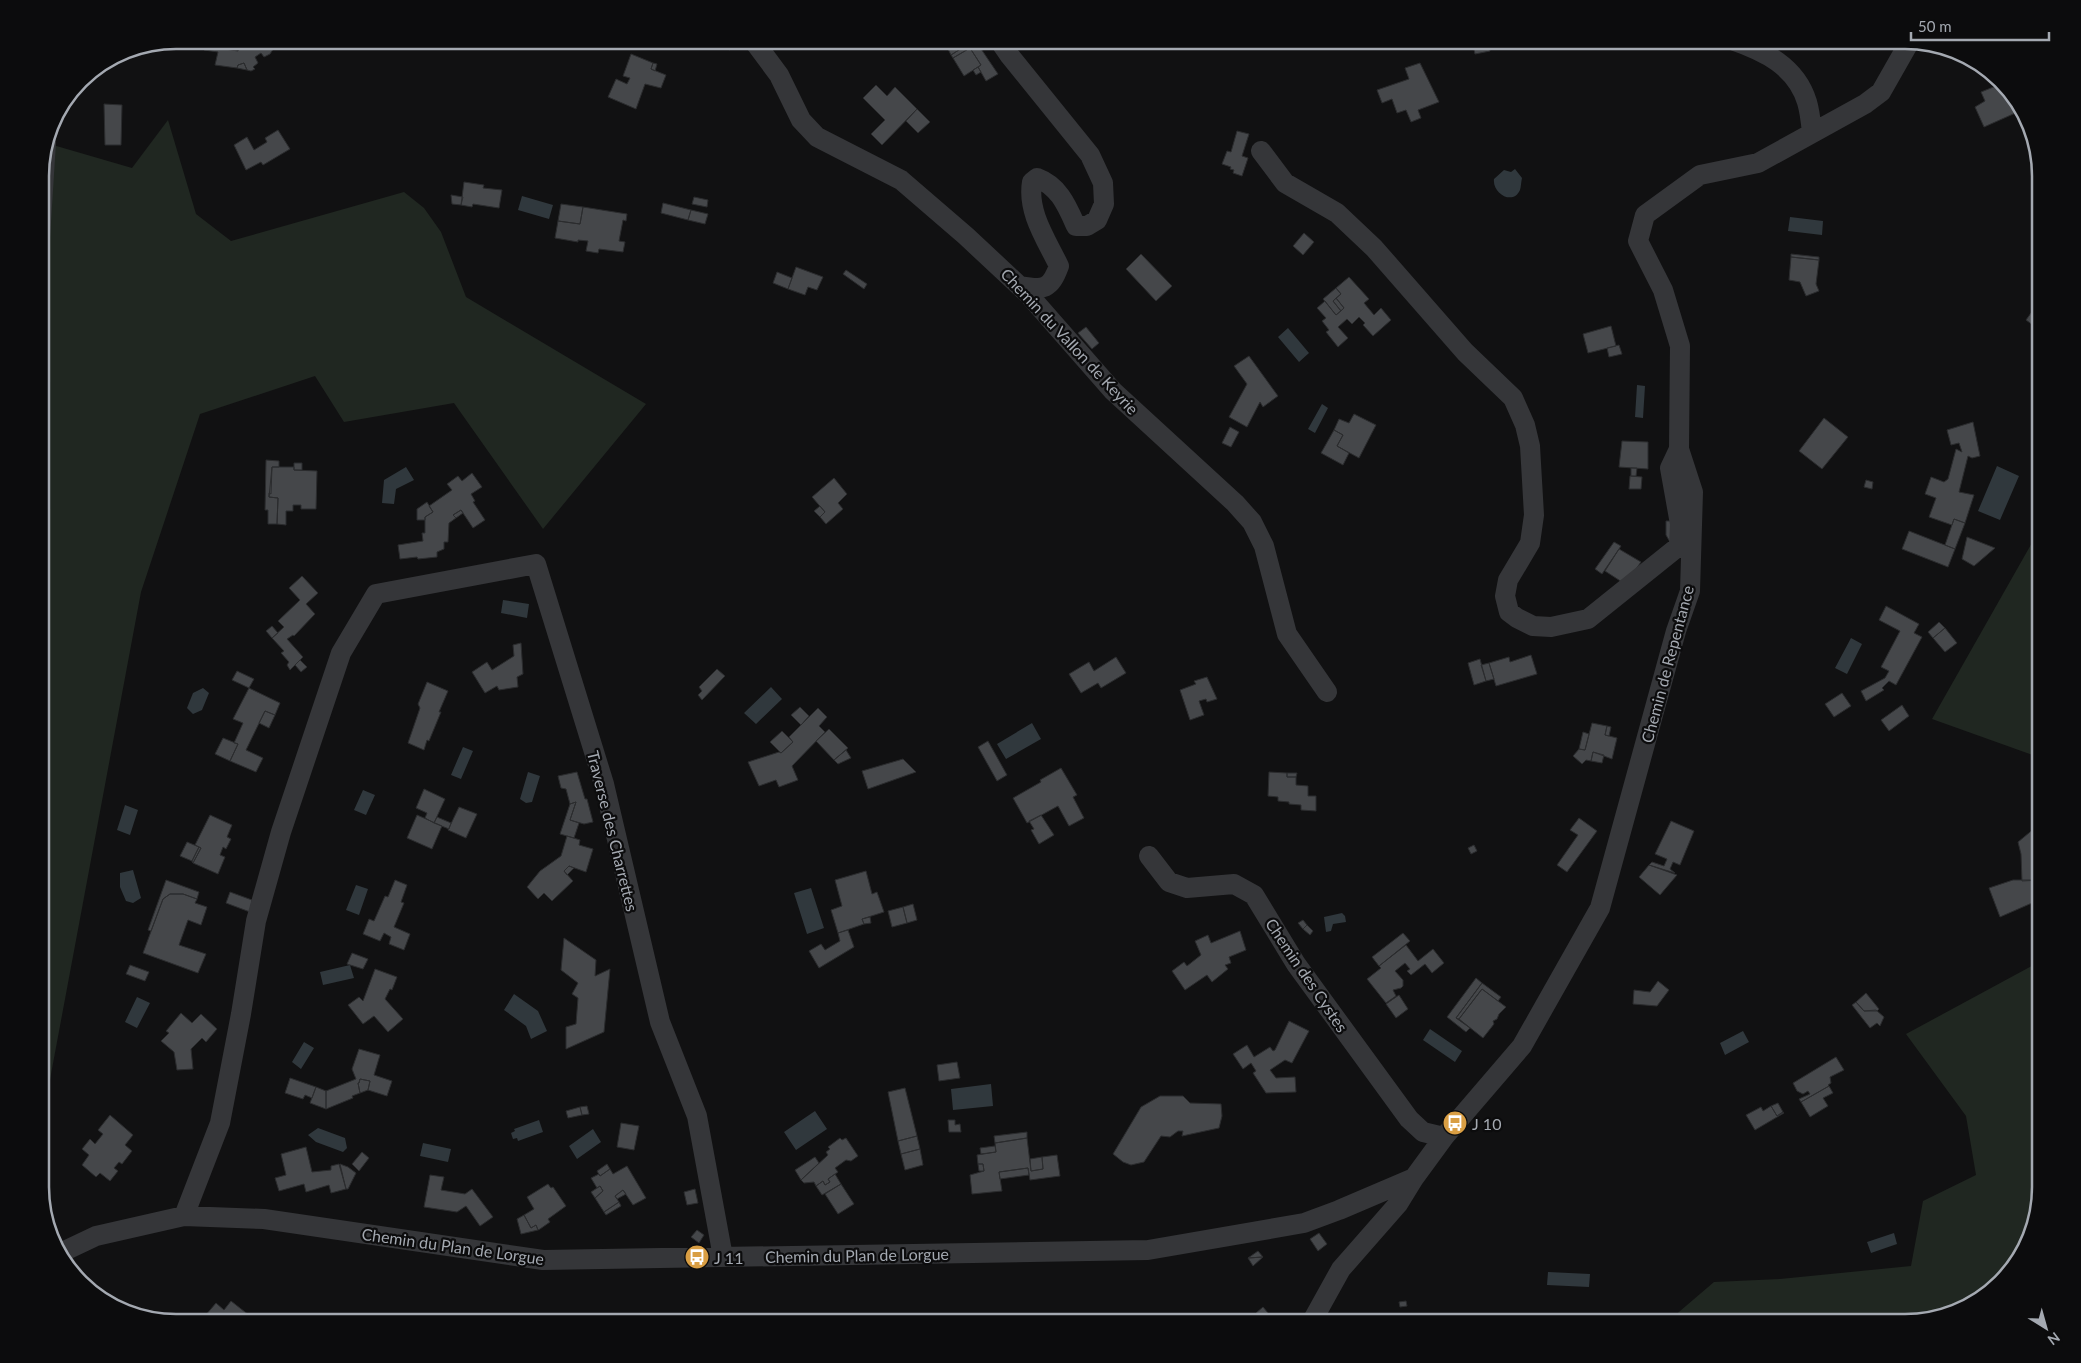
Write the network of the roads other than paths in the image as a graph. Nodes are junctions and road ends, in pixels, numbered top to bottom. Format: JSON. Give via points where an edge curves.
{"nodes":[{"id":1,"x":760,"y":49,"type":"edge"},
{"id":2,"x":1005,"y":49,"type":"edge"},
{"id":3,"x":1758,"y":49,"type":"edge"},
{"id":4,"x":1905,"y":49,"type":"edge"},
{"id":5,"x":1812,"y":133,"type":"junction"},
{"id":6,"x":1261,"y":151,"type":"dead end"},
{"id":7,"x":1020,"y":286,"type":"junction"},
{"id":8,"x":1679,"y":449,"type":"junction"},
{"id":9,"x":1327,"y":692,"type":"dead end"},
{"id":10,"x":1149,"y":856,"type":"dead end"},
{"id":11,"x":1444,"y":1137,"type":"junction"},
{"id":12,"x":1414,"y":1178,"type":"junction"},
{"id":13,"x":184,"y":1216,"type":"junction"},
{"id":14,"x":66,"y":1250,"type":"edge"},
{"id":15,"x":724,"y":1257,"type":"junction"},
{"id":16,"x":1315,"y":1314,"type":"edge"}],
"edges":[{"from":1,"to":7,"type":"street","name":"Chemin du Vallon de Keyrie","via":[[779,75],[801,120],[818,137],[901,180]]},
{"from":2,"to":7,"type":"street","via":[[1090,155],[1103,183],[1104,204],[1098,220],[1087,226],[1076,226],[1063,198],[1048,182],[1038,178],[1032,182],[1030,196],[1034,214],[1058,266],[1053,281],[1046,287]]},
{"from":3,"to":5,"type":"street","via":[[1781,62],[1795,78],[1807,102]]},
{"from":4,"to":5,"type":"street","name":"Chemin de Repentance","via":[[1881,92]]},
{"from":5,"to":8,"type":"street","name":"Chemin de Repentance","via":[[1758,163],[1700,175],[1645,215],[1638,241],[1663,290],[1680,346]]},
{"from":6,"to":8,"type":"street","via":[[1285,183],[1337,212],[1374,248],[1465,352],[1513,398],[1530,446],[1534,515],[1530,543],[1508,580],[1505,596],[1509,612],[1517,618],[1533,626],[1551,627],[1588,619],[1679,546],[1680,524],[1670,468]]},
{"from":7,"to":9,"type":"street","name":"Chemin du Vallon de Keyrie","via":[[1113,391],[1252,522],[1264,546],[1287,634]]},
{"from":8,"to":11,"type":"street","name":"Chemin de Repentance","via":[[1693,492],[1690,591],[1676,631],[1600,908],[1522,1046]]},
{"from":10,"to":11,"type":"street","name":"Chemin des Cystes","via":[[1169,882],[1187,888],[1234,884],[1254,895],[1296,964],[1409,1119],[1423,1132]]},
{"from":11,"to":12,"type":"street","name":"Chemin de Repentance"},
{"from":12,"to":15,"type":"street","name":"Chemin du Plan de Lorgue","via":[[1304,1223],[1148,1250]]},
{"from":12,"to":16,"type":"street","name":"Chemin de Repentance","via":[[1398,1204],[1341,1269]]},
{"from":13,"to":14,"type":"street","name":"Chemin du Plan de Lorgue","via":[[96,1236]]},
{"from":13,"to":15,"type":"street","name":"Chemin du Plan de Lorgue","via":[[264,1219],[542,1260]]},
{"from":13,"to":15,"type":"street","name":"Traverse des Charrettes","via":[[220,1123],[256,921],[341,653],[376,594],[536,564],[604,784],[660,1022],[697,1116]]}]}
